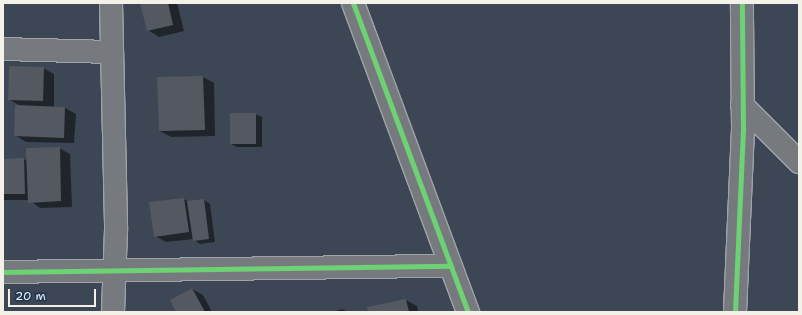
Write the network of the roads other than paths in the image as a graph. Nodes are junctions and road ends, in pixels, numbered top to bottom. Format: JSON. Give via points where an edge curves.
{"nodes":[{"id":1,"x":110,"y":3,"type":"edge"},
{"id":2,"x":353,"y":3,"type":"edge"},
{"id":3,"x":368,"y":3,"type":"edge"},
{"id":4,"x":742,"y":3,"type":"edge"},
{"id":5,"x":364,"y":34,"type":"junction"},
{"id":6,"x":3,"y":50,"type":"edge"},
{"id":7,"x":112,"y":52,"type":"junction"},
{"id":8,"x":742,"y":105,"type":"junction"},
{"id":9,"x":799,"y":162,"type":"edge"},
{"id":10,"x":449,"y":266,"type":"junction"},
{"id":11,"x":114,"y":270,"type":"junction"},
{"id":12,"x":3,"y":272,"type":"edge"},
{"id":13,"x":113,"y":312,"type":"edge"},
{"id":14,"x":468,"y":312,"type":"edge"},
{"id":15,"x":735,"y":312,"type":"edge"}],
"edges":[{"from":1,"to":7,"type":"street"},
{"from":2,"to":5,"type":"street"},
{"from":3,"to":5,"type":"street"},
{"from":4,"to":8,"type":"street"},
{"from":5,"to":10,"type":"street"},
{"from":6,"to":7,"type":"street"},
{"from":7,"to":11,"type":"street"},
{"from":8,"to":9,"type":"street"},
{"from":8,"to":15,"type":"street"},
{"from":10,"to":11,"type":"street"},
{"from":10,"to":14,"type":"street"},
{"from":11,"to":12,"type":"street"},
{"from":11,"to":13,"type":"street"}]}
